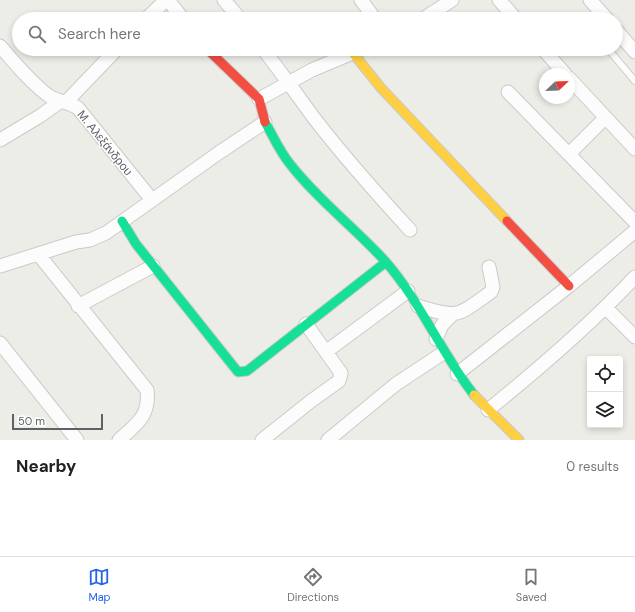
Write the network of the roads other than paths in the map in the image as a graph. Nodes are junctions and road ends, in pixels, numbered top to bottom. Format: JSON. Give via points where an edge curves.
{"nodes":[{"id":1,"x":167,"y":0,"type":"edge"},
{"id":2,"x":224,"y":0,"type":"edge"},
{"id":3,"x":361,"y":0,"type":"edge"},
{"id":4,"x":499,"y":0,"type":"edge"},
{"id":5,"x":446,"y":1,"type":"edge"},
{"id":6,"x":592,"y":2,"type":"edge"},
{"id":7,"x":154,"y":12,"type":"edge"},
{"id":8,"x":177,"y":12,"type":"edge"},
{"id":9,"x":234,"y":12,"type":"edge"},
{"id":10,"x":370,"y":12,"type":"edge"},
{"id":11,"x":432,"y":12,"type":"edge"},
{"id":12,"x":510,"y":12,"type":"edge"},
{"id":13,"x":595,"y":12,"type":"edge"},
{"id":14,"x":601,"y":12,"type":"edge"},
{"id":15,"x":623,"y":38,"type":"edge"},
{"id":16,"x":0,"y":46,"type":"edge"},
{"id":17,"x":635,"y":52,"type":"edge"},
{"id":18,"x":110,"y":56,"type":"edge"},
{"id":19,"x":214,"y":56,"type":"edge"},
{"id":20,"x":269,"y":56,"type":"edge"},
{"id":21,"x":346,"y":56,"type":"edge"},
{"id":22,"x":361,"y":56,"type":"edge"},
{"id":23,"x":549,"y":56,"type":"edge"},
{"id":24,"x":614,"y":56,"type":"edge"},
{"id":25,"x":560,"y":68,"type":"edge"},
{"id":26,"x":635,"y":81,"type":"edge"},
{"id":27,"x":290,"y":82,"type":"junction"},
{"id":28,"x":575,"y":85,"type":"edge"},
{"id":29,"x":508,"y":92,"type":"dead end"},
{"id":30,"x":259,"y":99,"type":"junction"},
{"id":31,"x":64,"y":101,"type":"junction"},
{"id":32,"x":605,"y":118,"type":"junction"},
{"id":33,"x":265,"y":122,"type":"junction"},
{"id":34,"x":0,"y":140,"type":"edge"},
{"id":35,"x":635,"y":149,"type":"edge"},
{"id":36,"x":569,"y":154,"type":"junction"},
{"id":37,"x":152,"y":200,"type":"junction"},
{"id":38,"x":122,"y":221,"type":"junction"},
{"id":39,"x":635,"y":222,"type":"edge"},
{"id":40,"x":410,"y":230,"type":"dead end"},
{"id":41,"x":635,"y":231,"type":"edge"},
{"id":42,"x":39,"y":255,"type":"junction"},
{"id":43,"x":386,"y":262,"type":"junction"},
{"id":44,"x":0,"y":266,"type":"edge"},
{"id":45,"x":153,"y":266,"type":"junction"},
{"id":46,"x":489,"y":267,"type":"dead end"},
{"id":47,"x":635,"y":277,"type":"edge"},
{"id":48,"x":569,"y":286,"type":"junction"},
{"id":49,"x":408,"y":291,"type":"junction"},
{"id":50,"x":78,"y":306,"type":"junction"},
{"id":51,"x":418,"y":306,"type":"junction"},
{"id":52,"x":606,"y":308,"type":"junction"},
{"id":53,"x":452,"y":315,"type":"junction"},
{"id":54,"x":306,"y":324,"type":"junction"},
{"id":55,"x":635,"y":337,"type":"edge"},
{"id":56,"x":436,"y":339,"type":"junction"},
{"id":57,"x":0,"y":343,"type":"edge"},
{"id":58,"x":327,"y":351,"type":"junction"},
{"id":59,"x":444,"y":353,"type":"junction"},
{"id":60,"x":457,"y":374,"type":"junction"},
{"id":61,"x":488,"y":410,"type":"junction"},
{"id":62,"x":77,"y":440,"type":"edge"},
{"id":63,"x":119,"y":440,"type":"edge"},
{"id":64,"x":262,"y":440,"type":"edge"},
{"id":65,"x":328,"y":440,"type":"edge"},
{"id":66,"x":519,"y":440,"type":"edge"}],
"edges":[{"from":1,"to":7,"type":"street"},
{"from":1,"to":8,"type":"street"},
{"from":2,"to":9,"type":"street"},
{"from":3,"to":10,"type":"street"},
{"from":4,"to":12,"type":"street"},
{"from":5,"to":11,"type":"street"},
{"from":6,"to":13,"type":"lane"},
{"from":6,"to":14,"type":"street"},
{"from":15,"to":17,"type":"street"},
{"from":16,"to":31,"type":"street","name":"Μ. Αλεξάνδρου","via":[[41,89],[51,97]]},
{"from":18,"to":31,"type":"street"},
{"from":19,"to":30,"type":"street"},
{"from":20,"to":27,"type":"street"},
{"from":21,"to":27,"type":"street"},
{"from":22,"to":48,"type":"street","via":[[381,88]]},
{"from":23,"to":25,"type":"street"},
{"from":24,"to":26,"type":"lane"},
{"from":27,"to":30,"type":"street"},
{"from":27,"to":40,"type":"street","via":[[324,130]]},
{"from":28,"to":32,"type":"street"},
{"from":29,"to":36,"type":"street"},
{"from":30,"to":33,"type":"street"},
{"from":31,"to":34,"type":"street"},
{"from":31,"to":37,"type":"street","name":"Μ. Αλεξάνδρου","via":[[78,108]]},
{"from":32,"to":35,"type":"street"},
{"from":32,"to":36,"type":"street"},
{"from":33,"to":37,"type":"street"},
{"from":33,"to":43,"type":"street","via":[[297,174]]},
{"from":36,"to":39,"type":"street"},
{"from":37,"to":38,"type":"street"},
{"from":38,"to":42,"type":"street","via":[[97,238],[76,242]]},
{"from":38,"to":45,"type":"street"},
{"from":41,"to":48,"type":"street"},
{"from":42,"to":44,"type":"street"},
{"from":42,"to":50,"type":"street"},
{"from":43,"to":49,"type":"street"},
{"from":43,"to":54,"type":"street"},
{"from":45,"to":50,"type":"street"},
{"from":45,"to":54,"type":"street","via":[[238,372],[246,371]]},
{"from":46,"to":53,"type":"street","via":[[493,280],[491,292],[463,312]]},
{"from":47,"to":52,"type":"street"},
{"from":48,"to":60,"type":"street"},
{"from":49,"to":51,"type":"street"},
{"from":49,"to":58,"type":"street"},
{"from":50,"to":63,"type":"street","via":[[147,390],[148,403],[143,418]]},
{"from":51,"to":53,"type":"street"},
{"from":51,"to":56,"type":"street"},
{"from":52,"to":55,"type":"street"},
{"from":52,"to":61,"type":"street","via":[[558,353]]},
{"from":53,"to":56,"type":"street","via":[[442,325]]},
{"from":54,"to":58,"type":"street"},
{"from":56,"to":59,"type":"street"},
{"from":57,"to":62,"type":"street"},
{"from":58,"to":64,"type":"street","via":[[341,373],[340,381]]},
{"from":59,"to":60,"type":"street"},
{"from":59,"to":65,"type":"street","via":[[396,384]]},
{"from":60,"to":61,"type":"street"},
{"from":61,"to":66,"type":"street"}]}
